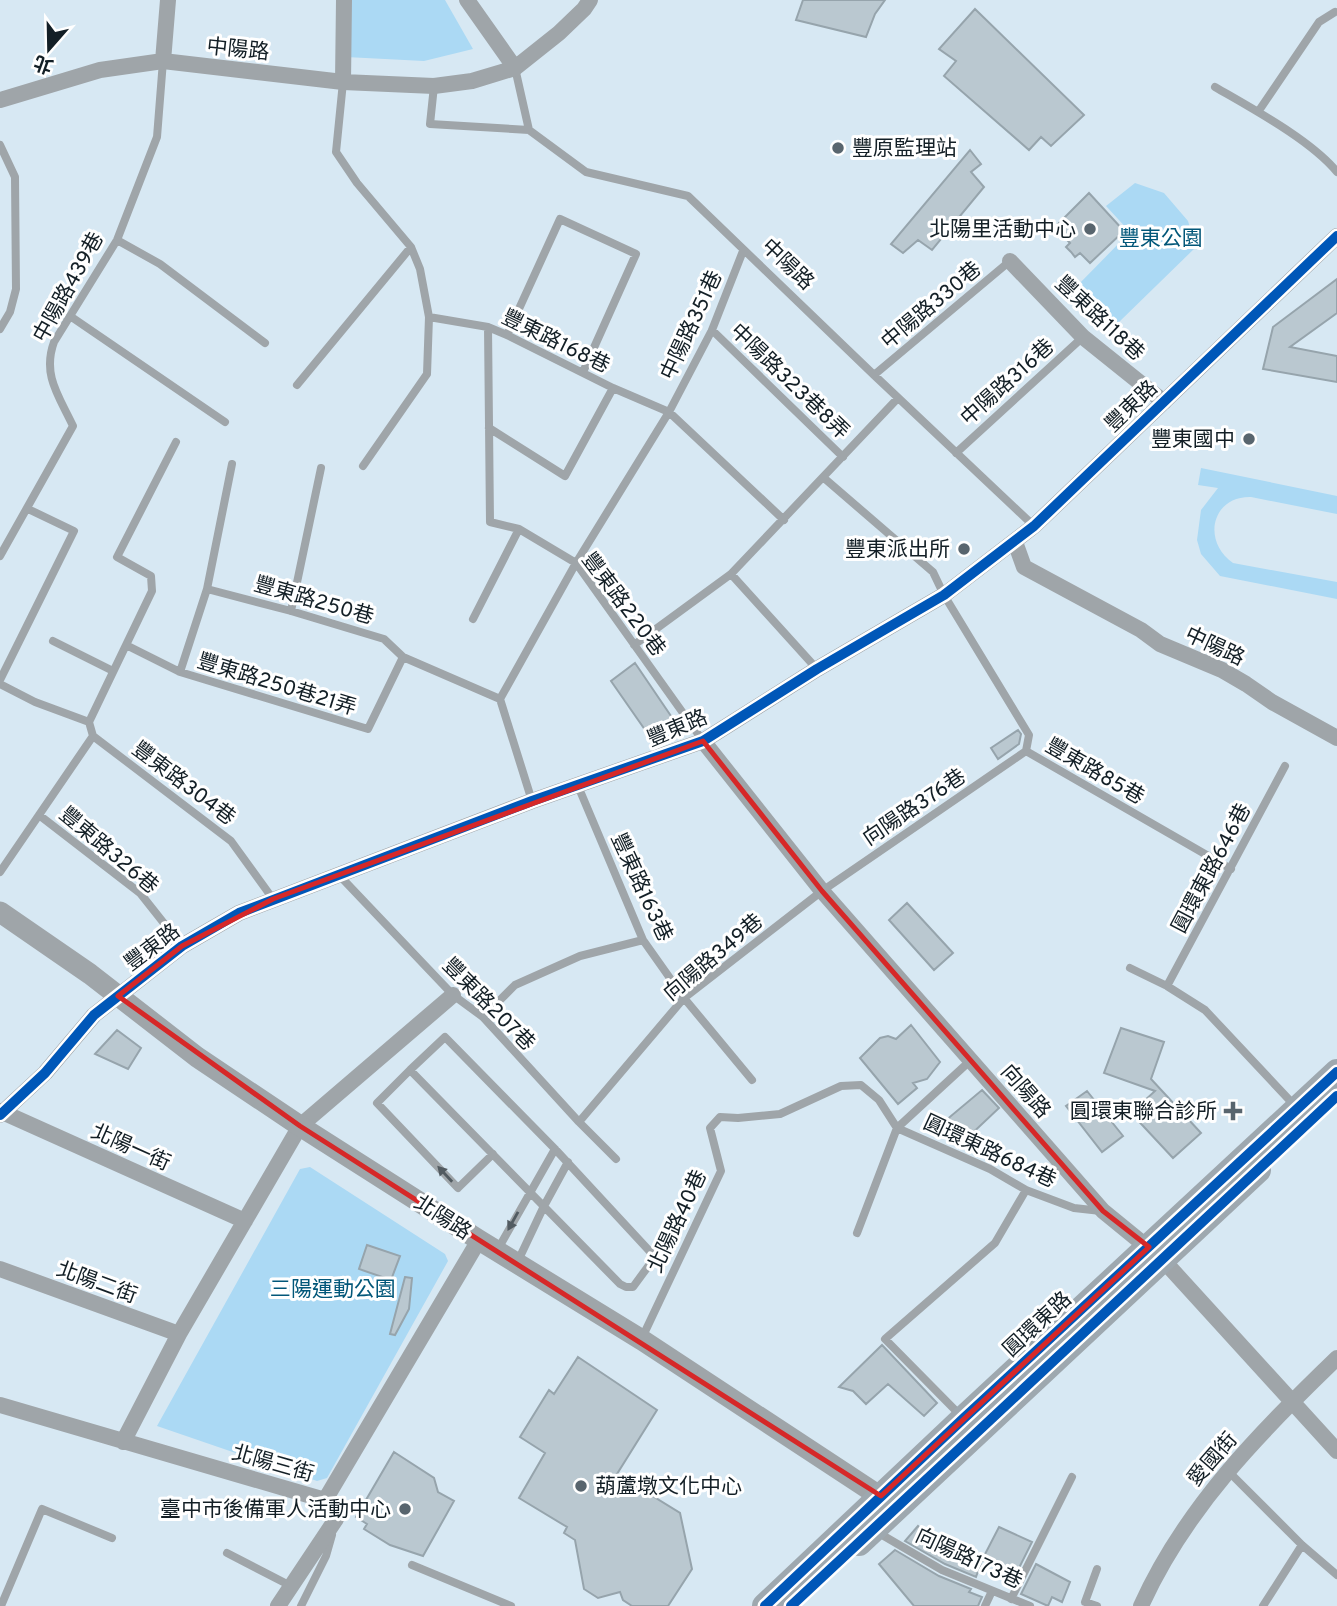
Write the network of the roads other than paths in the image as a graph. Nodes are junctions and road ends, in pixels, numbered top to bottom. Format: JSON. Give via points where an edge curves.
{"nodes":[{"id":1,"x":168,"y":0,"type":"edge"},
{"id":2,"x":344,"y":0,"type":"edge"},
{"id":3,"x":467,"y":0,"type":"edge"},
{"id":4,"x":590,"y":0,"type":"edge"},
{"id":5,"x":1335,"y":12,"type":"dead end"},
{"id":6,"x":163,"y":61,"type":"junction"},
{"id":7,"x":515,"y":68,"type":"junction"},
{"id":8,"x":342,"y":82,"type":"junction"},
{"id":9,"x":434,"y":86,"type":"junction"},
{"id":10,"x":1215,"y":87,"type":"dead end"},
{"id":11,"x":0,"y":100,"type":"edge"},
{"id":12,"x":1258,"y":112,"type":"junction"},
{"id":13,"x":529,"y":130,"type":"junction"},
{"id":14,"x":0,"y":145,"type":"edge"},
{"id":15,"x":1337,"y":172,"type":"edge"},
{"id":16,"x":1337,"y":236,"type":"edge"},
{"id":17,"x":117,"y":240,"type":"junction"},
{"id":18,"x":411,"y":247,"type":"junction"},
{"id":19,"x":743,"y":251,"type":"junction"},
{"id":20,"x":1010,"y":261,"type":"joint"},
{"id":21,"x":70,"y":316,"type":"junction"},
{"id":22,"x":429,"y":317,"type":"junction"},
{"id":23,"x":488,"y":327,"type":"junction"},
{"id":24,"x":0,"y":329,"type":"edge"},
{"id":25,"x":712,"y":330,"type":"junction"},
{"id":26,"x":507,"y":335,"type":"junction"},
{"id":27,"x":1083,"y":337,"type":"junction"},
{"id":28,"x":265,"y":343,"type":"dead end"},
{"id":29,"x":583,"y":372,"type":"junction"},
{"id":30,"x":874,"y":376,"type":"junction"},
{"id":31,"x":297,"y":385,"type":"dead end"},
{"id":32,"x":613,"y":388,"type":"junction"},
{"id":33,"x":898,"y":398,"type":"junction"},
{"id":34,"x":1164,"y":402,"type":"junction"},
{"id":35,"x":669,"y":412,"type":"junction"},
{"id":36,"x":225,"y":422,"type":"dead end"},
{"id":37,"x":489,"y":428,"type":"junction"},
{"id":38,"x":176,"y":442,"type":"dead end"},
{"id":39,"x":956,"y":453,"type":"junction"},
{"id":40,"x":844,"y":457,"type":"junction"},
{"id":41,"x":232,"y":464,"type":"dead end"},
{"id":42,"x":363,"y":466,"type":"dead end"},
{"id":43,"x":321,"y":468,"type":"dead end"},
{"id":44,"x":824,"y":478,"type":"junction"},
{"id":45,"x":28,"y":509,"type":"junction"},
{"id":46,"x":784,"y":520,"type":"junction"},
{"id":47,"x":1034,"y":526,"type":"junction"},
{"id":48,"x":519,"y":529,"type":"junction"},
{"id":49,"x":1015,"y":542,"type":"junction"},
{"id":50,"x":0,"y":556,"type":"edge"},
{"id":51,"x":576,"y":563,"type":"junction"},
{"id":52,"x":731,"y":574,"type":"junction"},
{"id":53,"x":207,"y":589,"type":"junction"},
{"id":54,"x":944,"y":595,"type":"junction"},
{"id":55,"x":291,"y":611,"type":"junction"},
{"id":56,"x":473,"y":620,"type":"dead end"},
{"id":57,"x":53,"y":641,"type":"dead end"},
{"id":58,"x":126,"y":645,"type":"junction"},
{"id":59,"x":634,"y":645,"type":"junction"},
{"id":60,"x":403,"y":657,"type":"junction"},
{"id":61,"x":817,"y":669,"type":"junction"},
{"id":62,"x":113,"y":671,"type":"junction"},
{"id":63,"x":180,"y":672,"type":"junction"},
{"id":64,"x":0,"y":682,"type":"edge"},
{"id":65,"x":500,"y":699,"type":"junction"},
{"id":66,"x":89,"y":722,"type":"junction"},
{"id":67,"x":93,"y":736,"type":"junction"},
{"id":68,"x":1337,"y":738,"type":"edge"},
{"id":69,"x":703,"y":741,"type":"junction"},
{"id":70,"x":1026,"y":751,"type":"junction"},
{"id":71,"x":1285,"y":766,"type":"dead end"},
{"id":72,"x":578,"y":786,"type":"junction"},
{"id":73,"x":532,"y":800,"type":"junction"},
{"id":74,"x":39,"y":815,"type":"junction"},
{"id":75,"x":1231,"y":869,"type":"junction"},
{"id":76,"x":0,"y":873,"type":"edge"},
{"id":77,"x":338,"y":873,"type":"junction"},
{"id":78,"x":822,"y":891,"type":"junction"},
{"id":79,"x":273,"y":898,"type":"junction"},
{"id":80,"x":0,"y":912,"type":"edge"},
{"id":81,"x":643,"y":940,"type":"junction"},
{"id":82,"x":182,"y":946,"type":"junction"},
{"id":83,"x":1130,"y":968,"type":"dead end"},
{"id":84,"x":1167,"y":986,"type":"junction"},
{"id":85,"x":453,"y":995,"type":"junction"},
{"id":86,"x":118,"y":996,"type":"junction"},
{"id":87,"x":684,"y":999,"type":"junction"},
{"id":88,"x":483,"y":1017,"type":"junction"},
{"id":89,"x":971,"y":1060,"type":"junction"},
{"id":90,"x":410,"y":1070,"type":"junction"},
{"id":91,"x":1337,"y":1072,"type":"edge"},
{"id":92,"x":752,"y":1080,"type":"dead end"},
{"id":93,"x":1337,"y":1096,"type":"edge"},
{"id":94,"x":1298,"y":1110,"type":"junction"},
{"id":95,"x":1,"y":1113,"type":"edge"},
{"id":96,"x":720,"y":1117,"type":"joint"},
{"id":97,"x":579,"y":1122,"type":"junction"},
{"id":98,"x":300,"y":1126,"type":"junction"},
{"id":99,"x":897,"y":1128,"type":"junction"},
{"id":100,"x":555,"y":1149,"type":"junction"},
{"id":101,"x":493,"y":1154,"type":"junction"},
{"id":102,"x":617,"y":1159,"type":"dead end"},
{"id":103,"x":568,"y":1162,"type":"junction"},
{"id":104,"x":1026,"y":1190,"type":"junction"},
{"id":105,"x":529,"y":1191,"type":"junction"},
{"id":106,"x":544,"y":1206,"type":"junction"},
{"id":107,"x":1104,"y":1211,"type":"junction"},
{"id":108,"x":245,"y":1221,"type":"junction"},
{"id":109,"x":857,"y":1233,"type":"dead end"},
{"id":110,"x":488,"y":1245,"type":"junction"},
{"id":111,"x":1156,"y":1253,"type":"junction"},
{"id":112,"x":517,"y":1263,"type":"junction"},
{"id":113,"x":0,"y":1269,"type":"edge"},
{"id":114,"x":179,"y":1334,"type":"junction"},
{"id":115,"x":642,"y":1340,"type":"junction"},
{"id":116,"x":1337,"y":1358,"type":"edge"},
{"id":117,"x":1291,"y":1402,"type":"junction"},
{"id":118,"x":0,"y":1405,"type":"edge"},
{"id":119,"x":964,"y":1419,"type":"junction"},
{"id":120,"x":123,"y":1442,"type":"junction"},
{"id":121,"x":1337,"y":1451,"type":"edge"},
{"id":122,"x":1228,"y":1471,"type":"junction"},
{"id":123,"x":1072,"y":1477,"type":"dead end"},
{"id":124,"x":325,"y":1500,"type":"junction"},
{"id":125,"x":889,"y":1502,"type":"junction"},
{"id":126,"x":336,"y":1519,"type":"junction"},
{"id":127,"x":864,"y":1526,"type":"junction"},
{"id":128,"x":112,"y":1538,"type":"dead end"},
{"id":129,"x":1302,"y":1545,"type":"junction"},
{"id":130,"x":227,"y":1553,"type":"dead end"},
{"id":131,"x":412,"y":1565,"type":"dead end"},
{"id":132,"x":1097,"y":1569,"type":"dead end"},
{"id":133,"x":1337,"y":1575,"type":"edge"},
{"id":134,"x":289,"y":1585,"type":"junction"},
{"id":135,"x":992,"y":1591,"type":"junction"},
{"id":136,"x":1011,"y":1599,"type":"junction"},
{"id":137,"x":1,"y":1606,"type":"edge"},
{"id":138,"x":278,"y":1606,"type":"edge"},
{"id":139,"x":301,"y":1606,"type":"edge"},
{"id":140,"x":511,"y":1606,"type":"edge"},
{"id":141,"x":765,"y":1606,"type":"edge"},
{"id":142,"x":791,"y":1606,"type":"edge"},
{"id":143,"x":985,"y":1606,"type":"edge"},
{"id":144,"x":1030,"y":1606,"type":"edge"},
{"id":145,"x":1097,"y":1606,"type":"edge"},
{"id":146,"x":1141,"y":1606,"type":"edge"},
{"id":147,"x":1263,"y":1606,"type":"edge"}],
"edges":[{"from":1,"to":6,"type":"street"},
{"from":2,"to":8,"type":"street"},
{"from":3,"to":7,"type":"street"},
{"from":4,"to":7,"type":"street","name":"中陽路","via":[[559,33]]},
{"from":5,"to":12,"type":"lane","via":[[1319,22]]},
{"from":6,"to":8,"type":"street","name":"中陽路"},
{"from":6,"to":11,"type":"street","name":"中陽路","via":[[100,70]]},
{"from":6,"to":17,"type":"lane","name":"中陽路439巷","via":[[157,137]]},
{"from":7,"to":9,"type":"street","name":"中陽路"},
{"from":7,"to":13,"type":"lane"},
{"from":8,"to":9,"type":"street","name":"中陽路"},
{"from":8,"to":18,"type":"lane","via":[[336,152]]},
{"from":9,"to":13,"type":"lane","via":[[430,124]]},
{"from":10,"to":12,"type":"lane"},
{"from":12,"to":15,"type":"lane","via":[[1327,159]]},
{"from":13,"to":19,"type":"lane","name":"中陽路","via":[[586,172],[688,196]]},
{"from":14,"to":24,"type":"lane","via":[[15,177],[16,289]]},
{"from":16,"to":34,"type":"street","name":"豐東路"},
{"from":17,"to":21,"type":"lane","name":"中陽路439巷"},
{"from":17,"to":28,"type":"lane","via":[[160,264]]},
{"from":18,"to":22,"type":"lane","via":[[421,269]]},
{"from":18,"to":31,"type":"lane"},
{"from":19,"to":25,"type":"lane","name":"中陽路351巷"},
{"from":19,"to":30,"type":"lane","name":"中陽路"},
{"from":20,"to":27,"type":"street","name":"豐東路118巷"},
{"from":20,"to":30,"type":"lane","name":"中陽路330巷"},
{"from":21,"to":36,"type":"lane"},
{"from":21,"to":45,"type":"lane","name":"中陽路439巷","via":[[54,342],[49,372],[73,426]]},
{"from":22,"to":23,"type":"lane","name":"豐東路168巷"},
{"from":22,"to":42,"type":"lane","via":[[428,374]]},
{"from":23,"to":26,"type":"lane","name":"豐東路168巷"},
{"from":23,"to":37,"type":"lane"},
{"from":25,"to":35,"type":"lane","name":"中陽路351巷"},
{"from":25,"to":40,"type":"lane","name":"中陽路323巷8弄"},
{"from":26,"to":29,"type":"lane","name":"豐東路168巷"},
{"from":26,"to":29,"type":"lane","via":[[560,219],[636,254]]},
{"from":27,"to":34,"type":"street","name":"豐東路118巷"},
{"from":27,"to":39,"type":"lane","name":"中陽路316巷"},
{"from":29,"to":32,"type":"lane","name":"豐東路168巷"},
{"from":30,"to":33,"type":"lane","name":"中陽路"},
{"from":32,"to":35,"type":"lane","name":"豐東路168巷"},
{"from":32,"to":37,"type":"lane","via":[[565,476]]},
{"from":33,"to":39,"type":"lane","name":"中陽路"},
{"from":33,"to":40,"type":"lane"},
{"from":34,"to":47,"type":"street","name":"豐東路"},
{"from":35,"to":46,"type":"lane","name":"豐東路168巷"},
{"from":35,"to":51,"type":"lane","name":"中陽路351巷"},
{"from":37,"to":48,"type":"lane","name":"豐東路220巷","via":[[490,522]]},
{"from":38,"to":58,"type":"lane","via":[[117,557],[151,576],[152,591]]},
{"from":39,"to":47,"type":"lane","name":"中陽路"},
{"from":40,"to":44,"type":"lane"},
{"from":41,"to":53,"type":"lane"},
{"from":43,"to":55,"type":"lane"},
{"from":44,"to":46,"type":"lane"},
{"from":44,"to":54,"type":"lane","via":[[933,572]]},
{"from":45,"to":50,"type":"lane","name":"中陽路439巷"},
{"from":45,"to":64,"type":"lane","via":[[74,531]]},
{"from":46,"to":52,"type":"lane"},
{"from":47,"to":49,"type":"street","name":"豐東路"},
{"from":48,"to":51,"type":"lane","name":"豐東路220巷"},
{"from":48,"to":56,"type":"lane"},
{"from":49,"to":54,"type":"street","name":"豐東路"},
{"from":49,"to":68,"type":"street","name":"中陽路","via":[[1024,567],[1160,644],[1222,670]]},
{"from":51,"to":59,"type":"lane","name":"豐東路220巷"},
{"from":51,"to":65,"type":"lane","name":"中陽路351巷"},
{"from":52,"to":59,"type":"lane"},
{"from":52,"to":61,"type":"lane"},
{"from":53,"to":55,"type":"lane","name":"豐東路250巷"},
{"from":53,"to":63,"type":"lane"},
{"from":54,"to":61,"type":"street","name":"豐東路"},
{"from":54,"to":70,"type":"lane","name":"豐東路85巷","via":[[1029,735]]},
{"from":55,"to":60,"type":"lane","name":"豐東路250巷","via":[[384,639]]},
{"from":57,"to":62,"type":"lane"},
{"from":58,"to":62,"type":"lane"},
{"from":58,"to":63,"type":"lane"},
{"from":59,"to":69,"type":"lane","name":"豐東路220巷"},
{"from":60,"to":63,"type":"lane","name":"豐東路250巷21弄","via":[[368,729]]},
{"from":60,"to":65,"type":"lane","name":"豐東路250巷"},
{"from":61,"to":69,"type":"street","name":"豐東路"},
{"from":62,"to":66,"type":"lane"},
{"from":64,"to":66,"type":"lane","via":[[35,702]]},
{"from":65,"to":73,"type":"lane"},
{"from":66,"to":67,"type":"lane"},
{"from":67,"to":74,"type":"lane"},
{"from":67,"to":79,"type":"lane","name":"豐東路304巷","via":[[231,841]]},
{"from":69,"to":72,"type":"street","name":"豐東路"},
{"from":69,"to":78,"type":"street","name":"向陽路"},
{"from":70,"to":75,"type":"lane","name":"豐東路85巷"},
{"from":70,"to":78,"type":"lane","name":"向陽路376巷"},
{"from":71,"to":75,"type":"lane","name":"圓環東路646巷"},
{"from":72,"to":73,"type":"street","name":"豐東路"},
{"from":72,"to":81,"type":"lane","name":"豐東路163巷"},
{"from":73,"to":77,"type":"street","name":"豐東路"},
{"from":74,"to":76,"type":"lane"},
{"from":74,"to":82,"type":"lane","name":"豐東路326巷","via":[[140,893]]},
{"from":75,"to":84,"type":"lane","name":"圓環東路646巷"},
{"from":77,"to":79,"type":"street","name":"豐東路"},
{"from":77,"to":85,"type":"lane","name":"豐東路207巷"},
{"from":78,"to":87,"type":"lane","name":"向陽路349巷"},
{"from":78,"to":89,"type":"street","name":"向陽路"},
{"from":79,"to":82,"type":"street","name":"豐東路"},
{"from":80,"to":86,"type":"street","name":"北陽路"},
{"from":81,"to":87,"type":"lane","name":"豐東路163巷"},
{"from":81,"to":88,"type":"lane","via":[[580,956],[515,985]]},
{"from":82,"to":86,"type":"street","name":"豐東路"},
{"from":83,"to":84,"type":"lane"},
{"from":84,"to":94,"type":"lane","via":[[1205,1010]]},
{"from":85,"to":88,"type":"lane","name":"豐東路207巷"},
{"from":85,"to":98,"type":"street"},
{"from":86,"to":95,"type":"street","name":"豐東路","via":[[94,1015],[45,1073]]},
{"from":86,"to":98,"type":"street","name":"北陽路","via":[[197,1057]]},
{"from":87,"to":92,"type":"lane","name":"豐東路163巷"},
{"from":87,"to":97,"type":"lane","name":"向陽路349巷"},
{"from":88,"to":97,"type":"lane","name":"豐東路207巷"},
{"from":89,"to":99,"type":"lane"},
{"from":89,"to":107,"type":"street","name":"向陽路"},
{"from":90,"to":100,"type":"lane","via":[[445,1037]]},
{"from":90,"to":101,"type":"lane"},
{"from":101,"to":90,"type":"lane","one_way":true,"via":[[458,1188],[377,1103]]},
{"from":91,"to":94,"type":"main road","name":"圓環東路"},
{"from":93,"to":111,"type":"main road","name":"圓環東路"},
{"from":94,"to":111,"type":"main road","name":"圓環東路"},
{"from":95,"to":108,"type":"street","name":"北陽一街"},
{"from":96,"to":99,"type":"lane","name":"圓環東路684巷","via":[[780,1114],[841,1086],[861,1085],[879,1100]]},
{"from":96,"to":115,"type":"lane","name":"北陽路40巷","via":[[710,1128],[721,1171]]},
{"from":97,"to":102,"type":"lane","name":"豐東路207巷"},
{"from":98,"to":108,"type":"street"},
{"from":98,"to":110,"type":"street","name":"北陽路"},
{"from":99,"to":104,"type":"lane","name":"圓環東路684巷"},
{"from":99,"to":109,"type":"lane"},
{"from":100,"to":103,"type":"lane"},
{"from":100,"to":105,"type":"lane"},
{"from":101,"to":105,"type":"lane"},
{"from":103,"to":106,"type":"lane"},
{"from":103,"to":106,"type":"lane","via":[[655,1256],[633,1287],[626,1287]]},
{"from":104,"to":107,"type":"lane","name":"圓環東路684巷","via":[[1074,1208]]},
{"from":104,"to":119,"type":"lane","via":[[995,1244],[885,1339]]},
{"from":105,"to":106,"type":"lane"},
{"from":105,"to":110,"type":"lane","one_way":true},
{"from":106,"to":112,"type":"lane"},
{"from":107,"to":111,"type":"street","name":"向陽路"},
{"from":108,"to":114,"type":"street"},
{"from":110,"to":112,"type":"street","name":"北陽路"},
{"from":110,"to":124,"type":"street","name":"北陽三街"},
{"from":111,"to":117,"type":"street","name":"向陽路"},
{"from":111,"to":119,"type":"main road","name":"圓環東路"},
{"from":111,"to":125,"type":"main road","name":"圓環東路"},
{"from":112,"to":115,"type":"street","name":"北陽路"},
{"from":113,"to":114,"type":"street","name":"北陽二街"},
{"from":114,"to":120,"type":"street"},
{"from":115,"to":125,"type":"street","name":"北陽路"},
{"from":116,"to":117,"type":"street","name":"愛國街"},
{"from":117,"to":121,"type":"street","name":"向陽路"},
{"from":117,"to":122,"type":"street","name":"愛國街"},
{"from":118,"to":120,"type":"street","name":"北陽三街"},
{"from":119,"to":125,"type":"main road","name":"圓環東路"},
{"from":120,"to":124,"type":"street","name":"北陽三街"},
{"from":122,"to":129,"type":"lane"},
{"from":122,"to":146,"type":"street","name":"愛國街","via":[[1166,1556]]},
{"from":123,"to":136,"type":"lane"},
{"from":124,"to":126,"type":"street"},
{"from":125,"to":127,"type":"main road","name":"圓環東路"},
{"from":126,"to":134,"type":"street"},
{"from":126,"to":139,"type":"lane","via":[[326,1556]]},
{"from":127,"to":135,"type":"lane","name":"向陽路173巷","via":[[942,1570]]},
{"from":127,"to":141,"type":"main road","name":"圓環東路"},
{"from":127,"to":142,"type":"main road","name":"圓環東路"},
{"from":128,"to":137,"type":"lane","via":[[42,1509]]},
{"from":129,"to":133,"type":"lane"},
{"from":129,"to":147,"type":"lane"},
{"from":130,"to":134,"type":"lane"},
{"from":131,"to":140,"type":"lane"},
{"from":132,"to":145,"type":"lane","via":[[1085,1602]]},
{"from":134,"to":138,"type":"street"},
{"from":135,"to":136,"type":"lane","name":"向陽路173巷"},
{"from":135,"to":143,"type":"lane"},
{"from":136,"to":144,"type":"lane","name":"向陽路173巷"}]}
